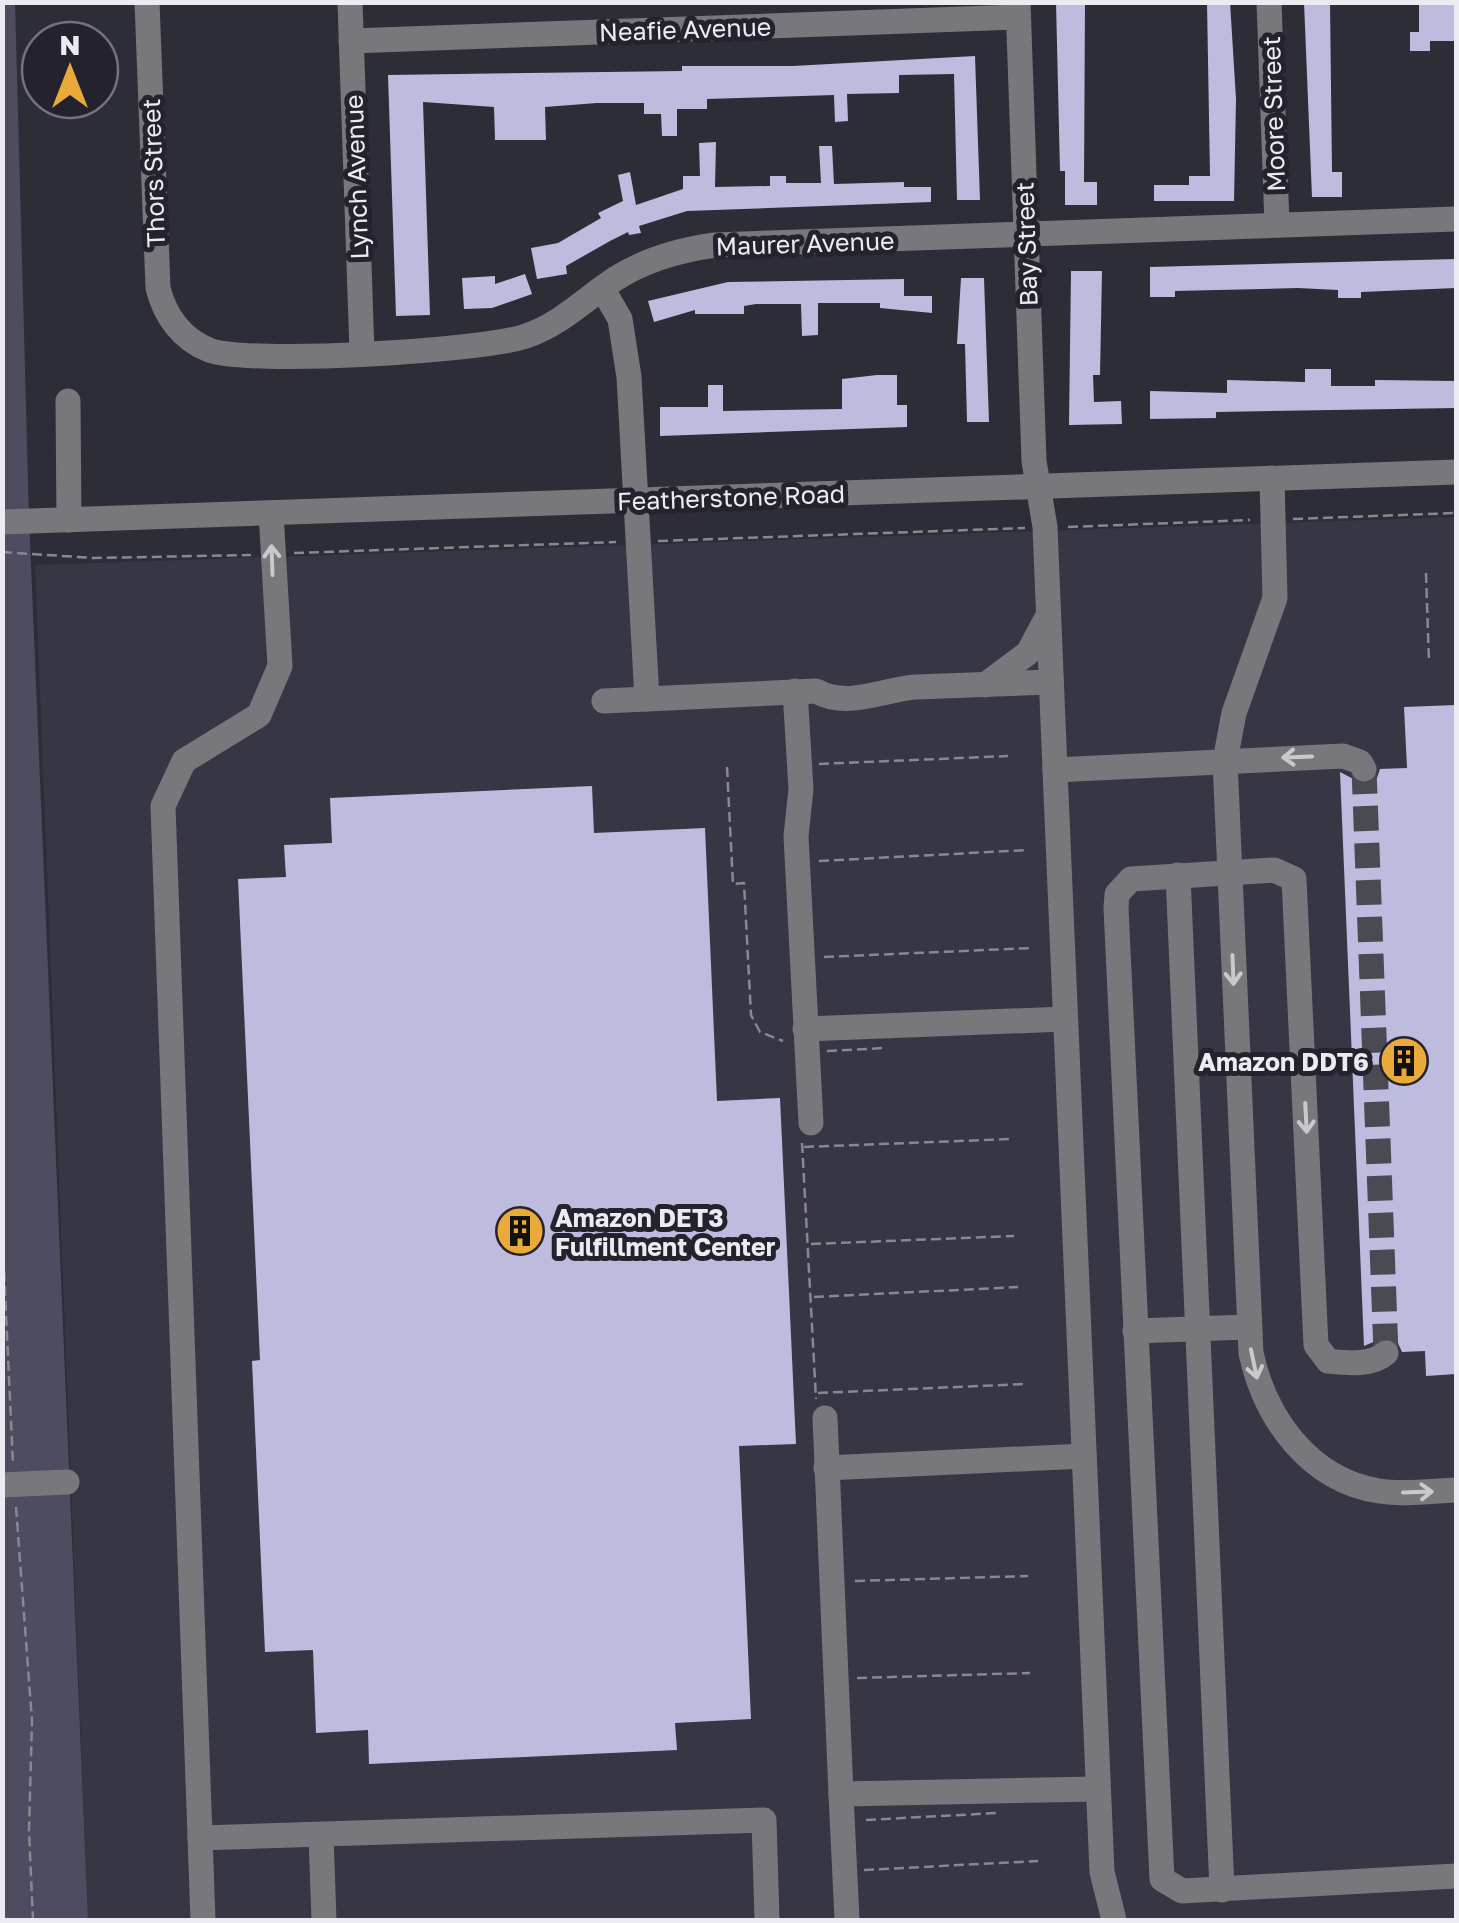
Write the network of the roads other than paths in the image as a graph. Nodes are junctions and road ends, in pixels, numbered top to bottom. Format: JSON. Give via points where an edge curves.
{"nodes":[{"id":1,"x":147,"y":2,"type":"edge"},
{"id":2,"x":350,"y":2,"type":"edge"},
{"id":3,"x":1269,"y":2,"type":"edge"},
{"id":4,"x":1018,"y":10,"type":"edge"},
{"id":5,"x":352,"y":41,"type":"junction"},
{"id":6,"x":1456,"y":219,"type":"edge"},
{"id":7,"x":1277,"y":226,"type":"junction"},
{"id":8,"x":1026,"y":234,"type":"junction"},
{"id":9,"x":602,"y":288,"type":"junction"},
{"id":10,"x":184,"y":335,"type":"joint"},
{"id":11,"x":362,"y":352,"type":"junction"},
{"id":12,"x":68,"y":402,"type":"dead end"},
{"id":13,"x":1456,"y":472,"type":"edge"},
{"id":14,"x":1272,"y":478,"type":"junction"},
{"id":15,"x":1038,"y":486,"type":"junction"},
{"id":16,"x":635,"y":500,"type":"junction"},
{"id":17,"x":271,"y":513,"type":"junction"},
{"id":18,"x":70,"y":520,"type":"junction"},
{"id":19,"x":4,"y":522,"type":"edge"},
{"id":20,"x":1048,"y":616,"type":"junction"},
{"id":21,"x":1051,"y":682,"type":"junction"},
{"id":22,"x":985,"y":685,"type":"junction"},
{"id":23,"x":806,"y":691,"type":"junction"},
{"id":24,"x":647,"y":698,"type":"junction"},
{"id":25,"x":604,"y":701,"type":"dead end"},
{"id":26,"x":1225,"y":761,"type":"junction"},
{"id":27,"x":1055,"y":770,"type":"junction"},
{"id":28,"x":1364,"y":770,"type":"dead end"},
{"id":29,"x":1229,"y":872,"type":"junction"},
{"id":30,"x":1178,"y":875,"type":"junction"},
{"id":31,"x":1065,"y":1019,"type":"junction"},
{"id":32,"x":800,"y":1035,"type":"junction"},
{"id":33,"x":805,"y":1133,"type":"road end"},
{"id":34,"x":1248,"y":1327,"type":"junction"},
{"id":35,"x":1198,"y":1329,"type":"junction"},
{"id":36,"x":1135,"y":1332,"type":"junction"},
{"id":37,"x":1386,"y":1353,"type":"dead end"},
{"id":38,"x":821,"y":1415,"type":"road end"},
{"id":39,"x":1084,"y":1456,"type":"junction"},
{"id":40,"x":826,"y":1468,"type":"junction"},
{"id":41,"x":67,"y":1482,"type":"dead end"},
{"id":42,"x":8,"y":1485,"type":"edge"},
{"id":43,"x":1456,"y":1490,"type":"edge"},
{"id":44,"x":1098,"y":1789,"type":"junction"},
{"id":45,"x":842,"y":1794,"type":"junction"},
{"id":46,"x":321,"y":1834,"type":"junction"},
{"id":47,"x":200,"y":1838,"type":"junction"},
{"id":48,"x":1456,"y":1876,"type":"edge"},
{"id":49,"x":1222,"y":1890,"type":"junction"},
{"id":50,"x":203,"y":1920,"type":"edge"},
{"id":51,"x":324,"y":1920,"type":"edge"},
{"id":52,"x":766,"y":1920,"type":"edge"},
{"id":53,"x":847,"y":1920,"type":"edge"},
{"id":54,"x":1114,"y":1920,"type":"edge"}],
"edges":[{"from":1,"to":10,"type":"street","name":"Thors Street","via":[[157,280],[167,313]]},
{"from":2,"to":5,"type":"street","name":"Lynch Avenue"},
{"from":3,"to":7,"type":"street","name":"Moore Street"},
{"from":4,"to":5,"type":"street","name":"Neafie Avenue"},
{"from":4,"to":8,"type":"street","name":"Bay Street"},
{"from":5,"to":11,"type":"street","name":"Lynch Avenue"},
{"from":6,"to":7,"type":"street","name":"Maurer Avenue"},
{"from":7,"to":8,"type":"street","name":"Maurer Avenue"},
{"from":8,"to":9,"type":"street","name":"Maurer Avenue","via":[[701,247],[642,264]]},
{"from":8,"to":15,"type":"street","name":"Bay Street"},
{"from":9,"to":11,"type":"street","name":"Maurer Avenue","via":[[555,323],[510,341]]},
{"from":9,"to":16,"type":"street","via":[[618,313],[625,346]]},
{"from":10,"to":11,"type":"street","name":"Maurer Avenue","via":[[227,355]]},
{"from":12,"to":18,"type":"street"},
{"from":13,"to":14,"type":"street","name":"Featherstone Road"},
{"from":14,"to":15,"type":"street","name":"Featherstone Road"},
{"from":14,"to":26,"type":"street","via":[[1275,598],[1234,712]]},
{"from":15,"to":16,"type":"street","name":"Featherstone Road"},
{"from":15,"to":20,"type":"street","name":"Bay Street"},
{"from":16,"to":17,"type":"street","name":"Featherstone Road"},
{"from":16,"to":24,"type":"street"},
{"from":17,"to":18,"type":"street","name":"Featherstone Road"},
{"from":47,"to":17,"type":"street","one_way":true,"via":[[164,806],[184,761],[259,715],[280,666]]},
{"from":18,"to":19,"type":"street","name":"Featherstone Road"},
{"from":20,"to":21,"type":"street","name":"Bay Street"},
{"from":20,"to":22,"type":"street","via":[[1028,653]]},
{"from":21,"to":22,"type":"street"},
{"from":21,"to":27,"type":"street","name":"Bay Street"},
{"from":22,"to":23,"type":"street","via":[[828,698]]},
{"from":23,"to":24,"type":"street"},
{"from":23,"to":32,"type":"street","via":[[798,862]]},
{"from":24,"to":25,"type":"street"},
{"from":26,"to":27,"type":"street"},
{"from":28,"to":26,"type":"street","one_way":true,"via":[[1343,756]]},
{"from":26,"to":29,"type":"street"},
{"from":27,"to":31,"type":"street","name":"Bay Street"},
{"from":29,"to":30,"type":"street"},
{"from":29,"to":34,"type":"street","one_way":true},
{"from":29,"to":37,"type":"street","one_way":true,"via":[[1286,872],[1296,889],[1316,1345],[1328,1361],[1370,1361]]},
{"from":30,"to":35,"type":"street"},
{"from":30,"to":36,"type":"street","via":[[1130,878],[1116,901]]},
{"from":31,"to":32,"type":"street"},
{"from":31,"to":39,"type":"street","name":"Bay Street"},
{"from":32,"to":33,"type":"street"},
{"from":34,"to":35,"type":"street"},
{"from":34,"to":43,"type":"street","one_way":true,"via":[[1256,1379],[1296,1446],[1361,1486]]},
{"from":35,"to":36,"type":"street"},
{"from":35,"to":49,"type":"street"},
{"from":36,"to":49,"type":"street","via":[[1158,1868],[1170,1888]]},
{"from":38,"to":40,"type":"street"},
{"from":39,"to":40,"type":"street"},
{"from":39,"to":44,"type":"street","name":"Bay Street"},
{"from":40,"to":45,"type":"street"},
{"from":41,"to":42,"type":"street"},
{"from":44,"to":45,"type":"street"},
{"from":44,"to":54,"type":"street","name":"Bay Street","via":[[1102,1872]]},
{"from":45,"to":53,"type":"street"},
{"from":46,"to":47,"type":"street"},
{"from":46,"to":51,"type":"street"},
{"from":46,"to":52,"type":"street","via":[[764,1820]]},
{"from":47,"to":50,"type":"street"},
{"from":48,"to":49,"type":"street"}]}
